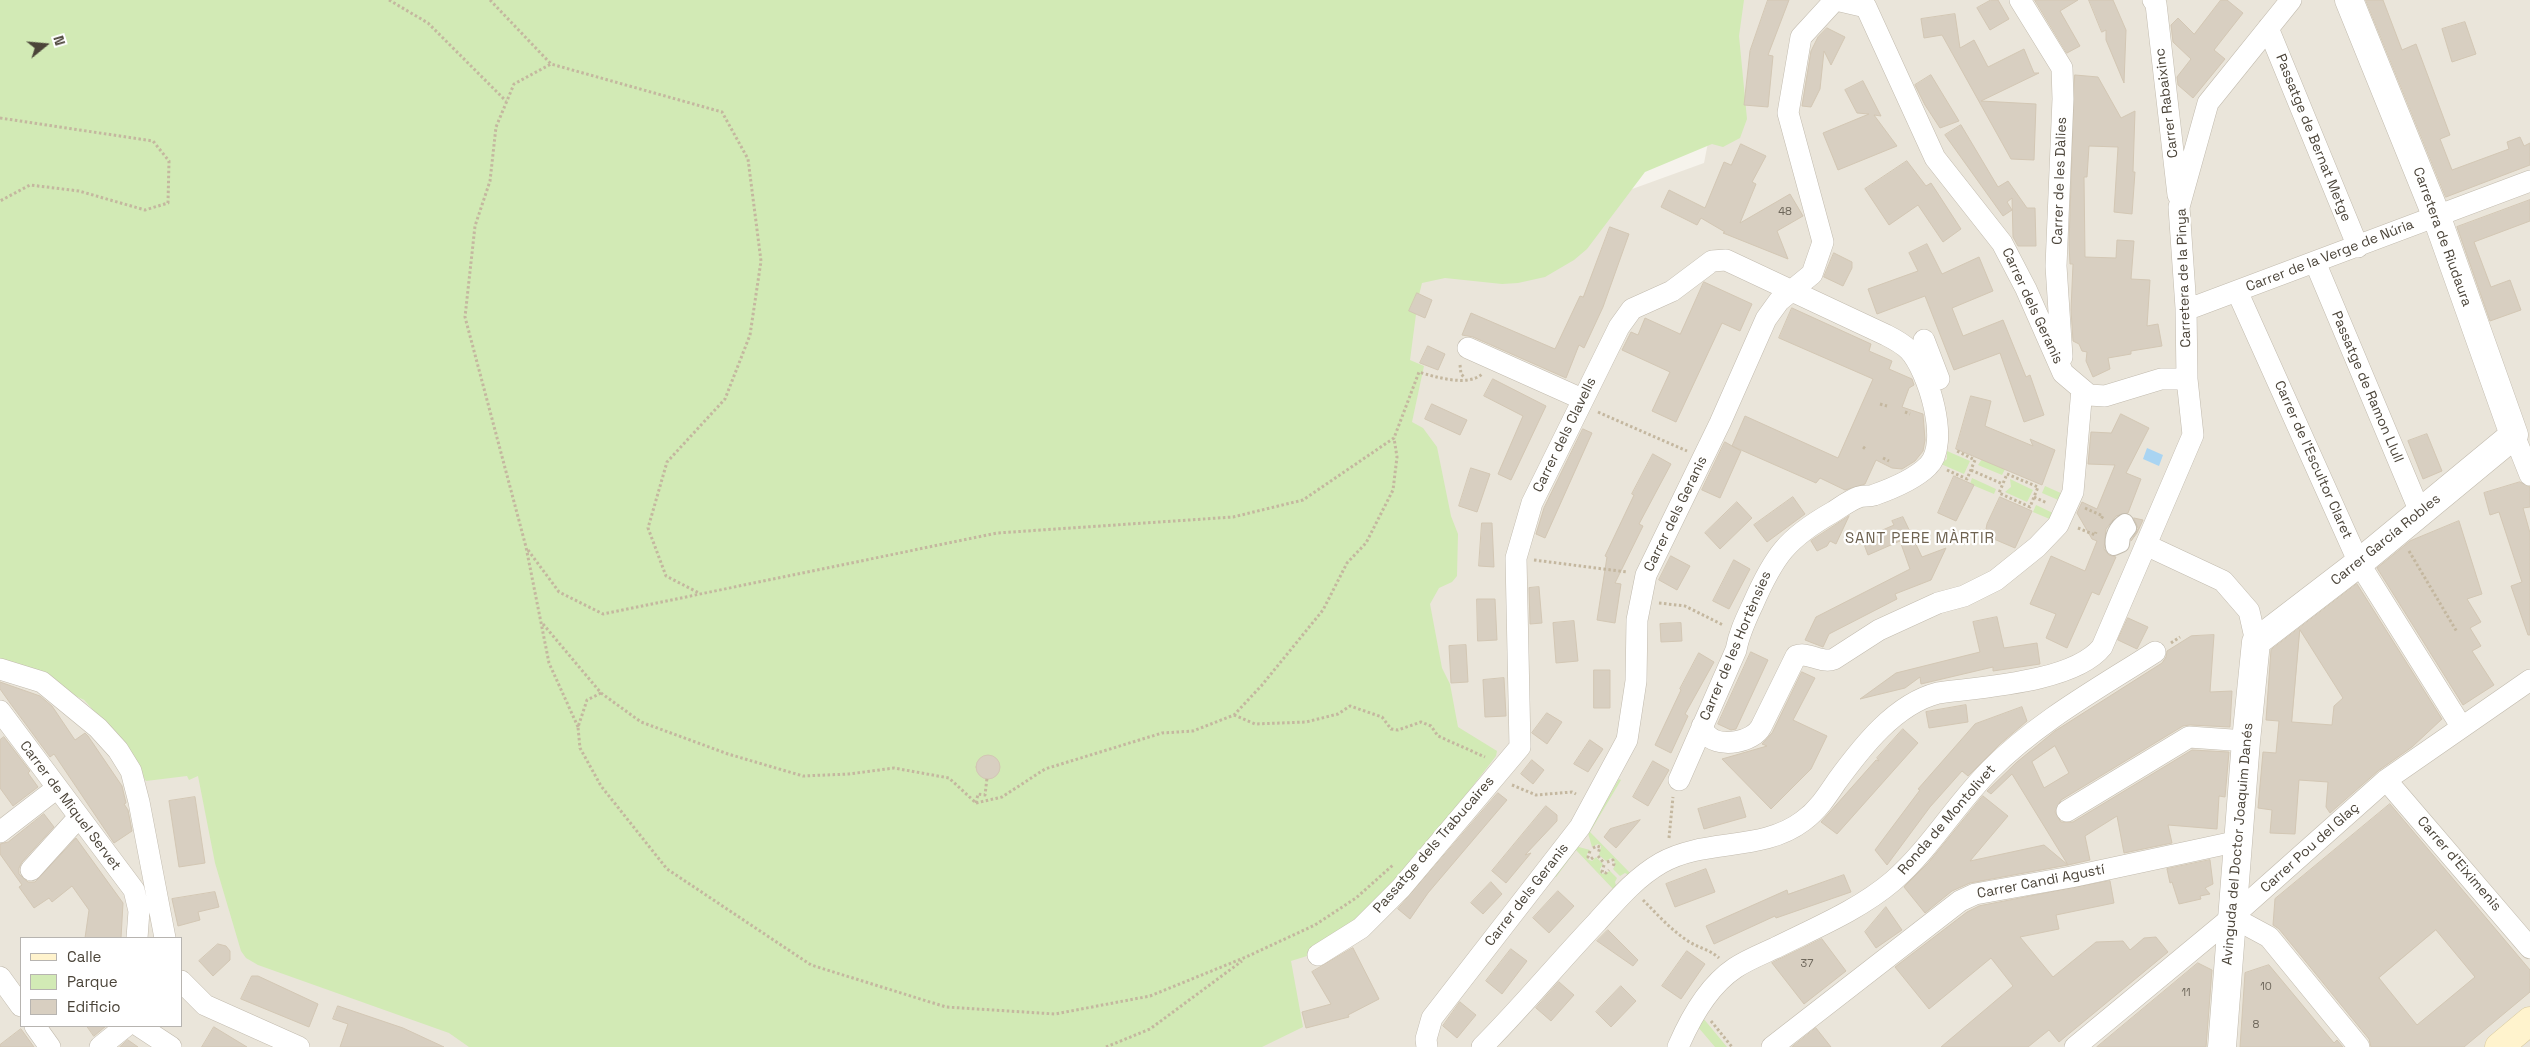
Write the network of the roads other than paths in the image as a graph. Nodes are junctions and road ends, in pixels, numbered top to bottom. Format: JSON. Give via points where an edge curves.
{"nodes":[{"id":1,"x":1836,"y":0,"type":"edge"},
{"id":2,"x":2020,"y":0,"type":"edge"},
{"id":3,"x":2153,"y":0,"type":"edge"},
{"id":4,"x":2291,"y":0,"type":"edge"},
{"id":5,"x":2350,"y":0,"type":"edge"},
{"id":6,"x":2268,"y":28,"type":"junction"},
{"id":7,"x":2530,"y":181,"type":"edge"},
{"id":8,"x":2180,"y":206,"type":"junction"},
{"id":9,"x":2436,"y":215,"type":"junction"},
{"id":10,"x":2358,"y":247,"type":"junction"},
{"id":11,"x":2315,"y":262,"type":"junction"},
{"id":12,"x":1791,"y":291,"type":"junction"},
{"id":13,"x":2237,"y":291,"type":"junction"},
{"id":14,"x":2186,"y":308,"type":"junction"},
{"id":15,"x":1924,"y":340,"type":"dead end"},
{"id":16,"x":1468,"y":348,"type":"dead end"},
{"id":17,"x":2063,"y":373,"type":"junction"},
{"id":18,"x":2187,"y":379,"type":"junction"},
{"id":19,"x":2082,"y":389,"type":"junction"},
{"id":20,"x":1581,"y":401,"type":"junction"},
{"id":21,"x":1939,"y":425,"type":"junction"},
{"id":22,"x":2514,"y":435,"type":"junction"},
{"id":23,"x":2530,"y":475,"type":"edge"},
{"id":24,"x":2420,"y":512,"type":"junction"},
{"id":25,"x":2146,"y":546,"type":"junction"},
{"id":26,"x":2359,"y":563,"type":"junction"},
{"id":27,"x":2256,"y":642,"type":"junction"},
{"id":28,"x":2102,"y":647,"type":"junction"},
{"id":29,"x":2155,"y":652,"type":"dead end"},
{"id":30,"x":0,"y":669,"type":"edge"},
{"id":31,"x":2121,"y":674,"type":"junction"},
{"id":32,"x":2530,"y":680,"type":"edge"},
{"id":33,"x":2,"y":720,"type":"edge"},
{"id":34,"x":1702,"y":726,"type":"junction"},
{"id":35,"x":2460,"y":726,"type":"junction"},
{"id":36,"x":2246,"y":741,"type":"junction"},
{"id":37,"x":1520,"y":747,"type":"joint"},
{"id":38,"x":1679,"y":780,"type":"road end"},
{"id":39,"x":2386,"y":780,"type":"junction"},
{"id":40,"x":57,"y":788,"type":"junction"},
{"id":41,"x":2067,"y":811,"type":"dead end"},
{"id":42,"x":79,"y":817,"type":"junction"},
{"id":43,"x":0,"y":832,"type":"edge"},
{"id":44,"x":2239,"y":841,"type":"junction"},
{"id":45,"x":31,"y":870,"type":"dead end"},
{"id":46,"x":2232,"y":917,"type":"junction"},
{"id":47,"x":138,"y":937,"type":"edge"},
{"id":48,"x":165,"y":937,"type":"edge"},
{"id":49,"x":2530,"y":948,"type":"edge"},
{"id":50,"x":1318,"y":954,"type":"dead end"},
{"id":51,"x":0,"y":977,"type":"edge"},
{"id":52,"x":182,"y":982,"type":"edge"},
{"id":53,"x":20,"y":1005,"type":"edge"},
{"id":54,"x":2530,"y":1021,"type":"edge"},
{"id":55,"x":36,"y":1027,"type":"edge"},
{"id":56,"x":125,"y":1027,"type":"edge"},
{"id":57,"x":140,"y":1027,"type":"edge"},
{"id":58,"x":50,"y":1047,"type":"edge"},
{"id":59,"x":100,"y":1047,"type":"edge"},
{"id":60,"x":172,"y":1047,"type":"edge"},
{"id":61,"x":299,"y":1047,"type":"edge"},
{"id":62,"x":1427,"y":1047,"type":"edge"},
{"id":63,"x":1482,"y":1047,"type":"edge"},
{"id":64,"x":1678,"y":1047,"type":"edge"},
{"id":65,"x":1772,"y":1047,"type":"edge"},
{"id":66,"x":2074,"y":1047,"type":"edge"},
{"id":67,"x":2222,"y":1047,"type":"edge"},
{"id":68,"x":2359,"y":1047,"type":"edge"},
{"id":69,"x":2499,"y":1047,"type":"edge"}],
"edges":[{"from":1,"to":12,"type":"street","name":"Carrer dels Geranis","via":[[1801,37],[1788,113],[1823,242],[1812,274]]},
{"from":1,"to":17,"type":"street","name":"Carrer dels Geranis","via":[[1866,7],[1935,158],[2002,243]]},
{"from":2,"to":17,"type":"street","name":"Carrer de les Dàlies","via":[[2062,68],[2056,266]]},
{"from":3,"to":8,"type":"street","name":"Carrer Rabaixinc"},
{"from":4,"to":6,"type":"street","name":"Carretera de la Pinya"},
{"from":5,"to":9,"type":"street","name":"Carretera de Riudaura"},
{"from":6,"to":8,"type":"street","name":"Carretera de la Pinya","via":[[2208,103]]},
{"from":6,"to":10,"type":"street","name":"Passatge de Bernat Metge"},
{"from":7,"to":9,"type":"street","name":"Carrer de la Verge de Núria"},
{"from":8,"to":14,"type":"street","name":"Carretera de la Pinya"},
{"from":9,"to":10,"type":"street","name":"Carrer de la Verge de Núria"},
{"from":9,"to":22,"type":"street","name":"Carretera de Riudaura"},
{"from":10,"to":11,"type":"street","name":"Carrer de la Verge de Núria"},
{"from":11,"to":13,"type":"street","name":"Carrer de la Verge de Núria"},
{"from":11,"to":24,"type":"street","name":"Passatge de Ramon Llull"},
{"from":12,"to":20,"type":"street","name":"Carrer dels Clavells","via":[[1726,260],[1712,261],[1672,291],[1632,309],[1619,327]]},
{"from":12,"to":21,"type":"street","name":"Carrer de les Hortènsies","via":[[1886,335],[1909,350]]},
{"from":12,"to":62,"type":"street","name":"Carrer dels Geranis","via":[[1779,300],[1766,319],[1646,575],[1637,620],[1636,680],[1627,740],[1580,827],[1432,1018]]},
{"from":13,"to":14,"type":"street","name":"Carrer de la Verge de Núria"},
{"from":13,"to":26,"type":"street","name":"Carrer de l'Escultor Claret"},
{"from":14,"to":18,"type":"street","name":"Carretera de la Pinya"},
{"from":15,"to":21,"type":"street","name":"Carrer de les Hortènsies","via":[[1943,395]]},
{"from":16,"to":20,"type":"street"},
{"from":17,"to":19,"type":"street","name":"Carrer dels Geranis"},
{"from":18,"to":19,"type":"street","name":"Carrer dels Geranis","via":[[2146,382],[2105,396],[2089,395]]},
{"from":18,"to":25,"type":"street","via":[[2193,435]]},
{"from":19,"to":34,"type":"street","name":"Carrer de les Hortènsies","via":[[2073,492],[2062,520],[2037,547],[1996,580],[1955,599],[1938,602],[1879,630],[1834,659],[1827,661],[1801,654],[1796,656],[1761,727],[1753,735],[1721,742],[1709,737]]},
{"from":20,"to":37,"type":"street","name":"Carrer dels Clavells","via":[[1532,503],[1516,558]]},
{"from":21,"to":34,"type":"street","name":"Carrer de les Hortènsies","via":[[1938,448],[1928,466],[1880,493],[1859,497],[1814,522],[1793,537],[1773,561]]},
{"from":22,"to":23,"type":"street","name":"Carretera de Riudaura"},
{"from":22,"to":24,"type":"street","name":"Carrer García Robles"},
{"from":24,"to":26,"type":"street","name":"Carrer García Robles"},
{"from":25,"to":27,"type":"street","via":[[2223,582],[2249,611]]},
{"from":25,"to":28,"type":"street"},
{"from":26,"to":27,"type":"street","name":"Carrer García Robles"},
{"from":26,"to":35,"type":"street","name":"Carrer de l'Escultor Claret"},
{"from":27,"to":36,"type":"street","name":"Avinguda del Doctor Joaquim Danés"},
{"from":28,"to":31,"type":"street"},
{"from":28,"to":63,"type":"street","via":[[2094,658],[2058,674],[1923,698],[1882,728],[1821,804],[1790,830],[1768,838],[1690,850],[1647,873],[1624,892]]},
{"from":29,"to":31,"type":"street","name":"Ronda de Montolivet"},
{"from":30,"to":48,"type":"street","via":[[42,682],[98,728],[131,771]]},
{"from":31,"to":64,"type":"street","name":"Ronda de Montolivet","via":[[2004,756],[1892,882],[1847,912],[1733,969],[1709,994]]},
{"from":32,"to":35,"type":"street","name":"Carrer Pou del Glaç"},
{"from":33,"to":40,"type":"street","name":"Carrer de Miquel Servet"},
{"from":34,"to":38,"type":"street"},
{"from":35,"to":39,"type":"street","name":"Carrer Pou del Glaç"},
{"from":36,"to":41,"type":"street","via":[[2189,737]]},
{"from":36,"to":44,"type":"street","name":"Avinguda del Doctor Joaquim Danés"},
{"from":37,"to":50,"type":"street","name":"Passatge dels Trabucaires","via":[[1401,888],[1361,928]]},
{"from":39,"to":46,"type":"street","name":"Carrer Pou del Glaç"},
{"from":39,"to":49,"type":"street","name":"Carrer d'Eiximenis"},
{"from":40,"to":42,"type":"street","name":"Carrer de Miquel Servet"},
{"from":40,"to":43,"type":"street"},
{"from":42,"to":45,"type":"street"},
{"from":42,"to":47,"type":"street","name":"Carrer de Miquel Servet","via":[[134,890],[139,911]]},
{"from":44,"to":46,"type":"street","name":"Avinguda del Doctor Joaquim Danés"},
{"from":44,"to":65,"type":"street","name":"Carrer Candi Agustí","via":[[1975,894],[1960,902]]},
{"from":46,"to":66,"type":"street","name":"Carrer Pou del Glaç"},
{"from":46,"to":67,"type":"street","name":"Avinguda del Doctor Joaquim Danés"},
{"from":46,"to":68,"type":"street","via":[[2269,937]]},
{"from":51,"to":53,"type":"street"},
{"from":52,"to":61,"type":"street","via":[[205,1005]]},
{"from":54,"to":69,"type":"main road"},
{"from":55,"to":58,"type":"street"},
{"from":56,"to":59,"type":"street"},
{"from":57,"to":60,"type":"street"}]}
